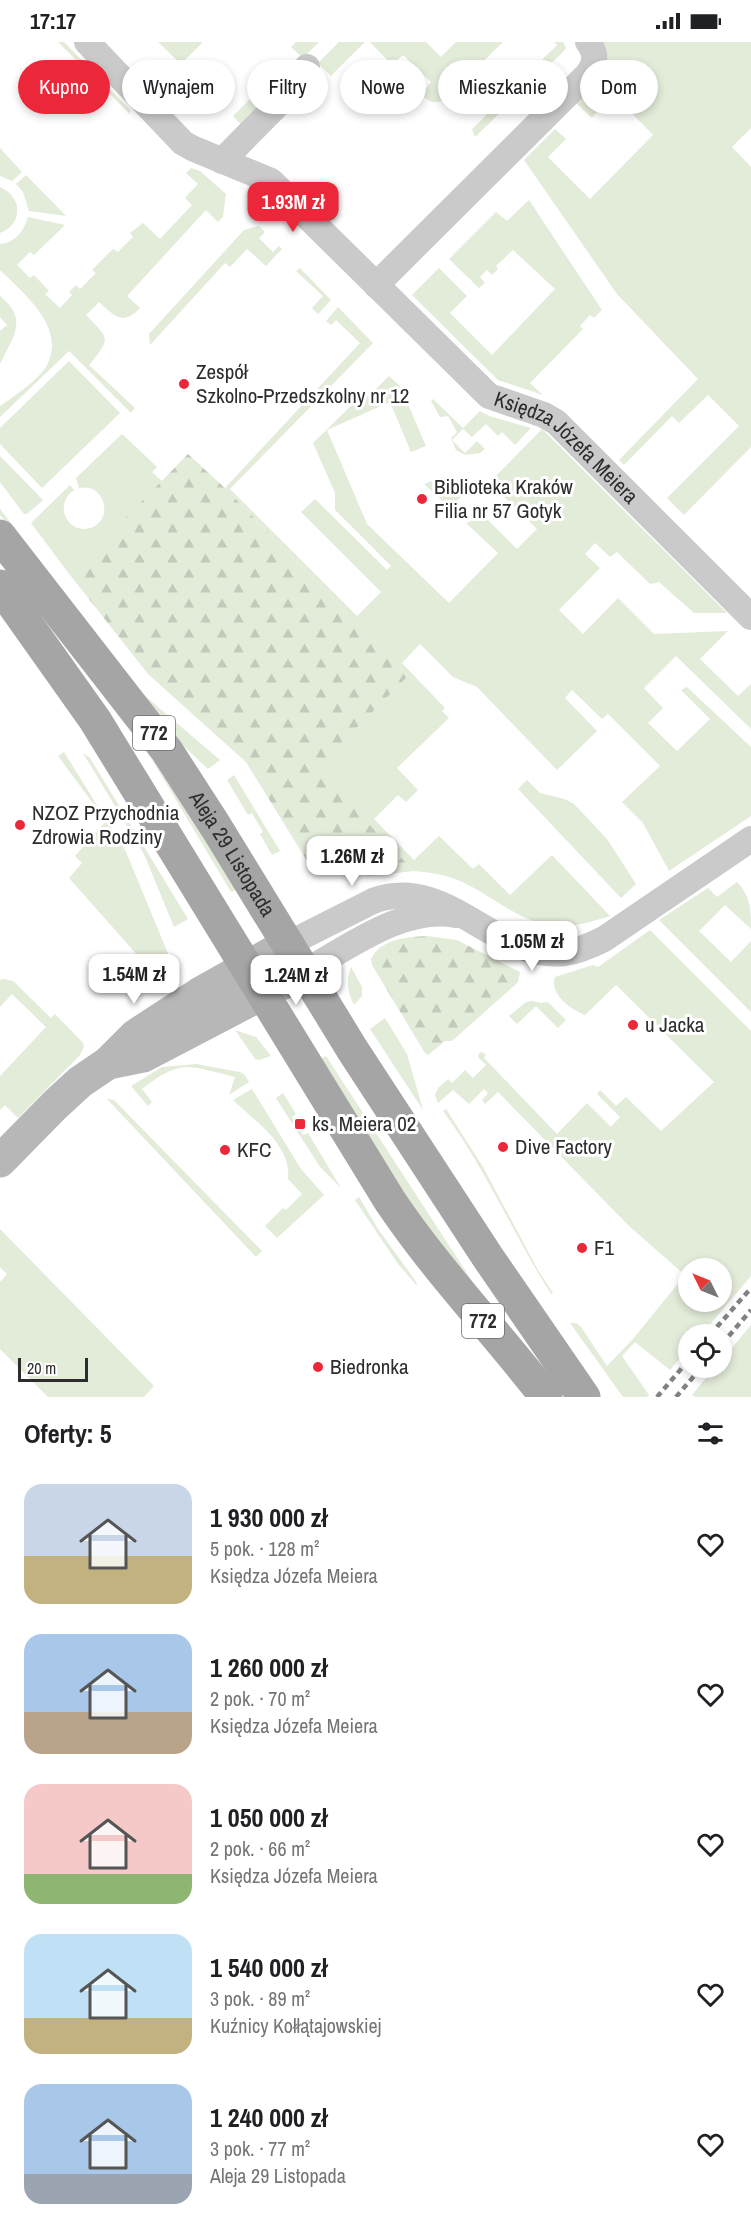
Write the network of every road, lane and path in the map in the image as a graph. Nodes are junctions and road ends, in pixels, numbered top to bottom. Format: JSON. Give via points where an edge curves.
{"nodes":[{"id":1,"x":87,"y":42,"type":"edge"},
{"id":2,"x":588,"y":42,"type":"edge"},
{"id":3,"x":268,"y":114,"type":"edge"},
{"id":4,"x":222,"y":161,"type":"junction"},
{"id":5,"x":376,"y":285,"type":"junction"},
{"id":6,"x":0,"y":536,"type":"edge"},
{"id":7,"x":0,"y":586,"type":"edge"},
{"id":8,"x":751,"y":616,"type":"edge"},
{"id":9,"x":751,"y":839,"type":"edge"},
{"id":10,"x":465,"y":917,"type":"junction"},
{"id":11,"x":288,"y":944,"type":"junction"},
{"id":12,"x":247,"y":967,"type":"junction"},
{"id":13,"x":304,"y":972,"type":"junction"},
{"id":14,"x":264,"y":994,"type":"junction"},
{"id":15,"x":108,"y":1063,"type":"junction"},
{"id":16,"x":0,"y":1161,"type":"edge"},
{"id":17,"x":546,"y":1397,"type":"edge"},
{"id":18,"x":584,"y":1397,"type":"edge"}],
"edges":[{"from":1,"to":4,"type":"street","name":"Księdza Józefa Meiera","via":[[183,142]]},
{"from":2,"to":5,"type":"street","via":[[595,62],[587,75]]},
{"from":3,"to":4,"type":"street"},
{"from":4,"to":5,"type":"street","name":"Księdza Józefa Meiera","via":[[271,181]]},
{"from":5,"to":8,"type":"street","name":"Księdza Józefa Meiera","via":[[489,396],[544,414],[556,422]]},
{"from":6,"to":11,"type":"main road","name":"Aleja 29 Listopada","number":"772","via":[[168,752]]},
{"from":7,"to":12,"type":"main road","number":"772","via":[[95,720]]},
{"from":9,"to":10,"type":"street","via":[[604,939],[568,953],[525,948]]},
{"from":10,"to":11,"type":"street","via":[[429,899],[398,894],[373,901]]},
{"from":10,"to":13,"type":"street","via":[[441,914],[401,921]]},
{"from":11,"to":12,"type":"street"},
{"from":11,"to":13,"type":"main road","name":"Aleja 29 Listopada","number":"772"},
{"from":12,"to":14,"type":"main road","number":"772"},
{"from":12,"to":15,"type":"street","via":[[143,1029]]},
{"from":13,"to":14,"type":"street"},
{"from":13,"to":18,"type":"main road","name":"Aleja 29 Listopada","number":"772","via":[[487,1256]]},
{"from":14,"to":15,"type":"street","via":[[143,1056]]},
{"from":14,"to":17,"type":"main road","number":"772","via":[[408,1228]]},
{"from":15,"to":16,"type":"street","via":[[55,1105]]}]}
